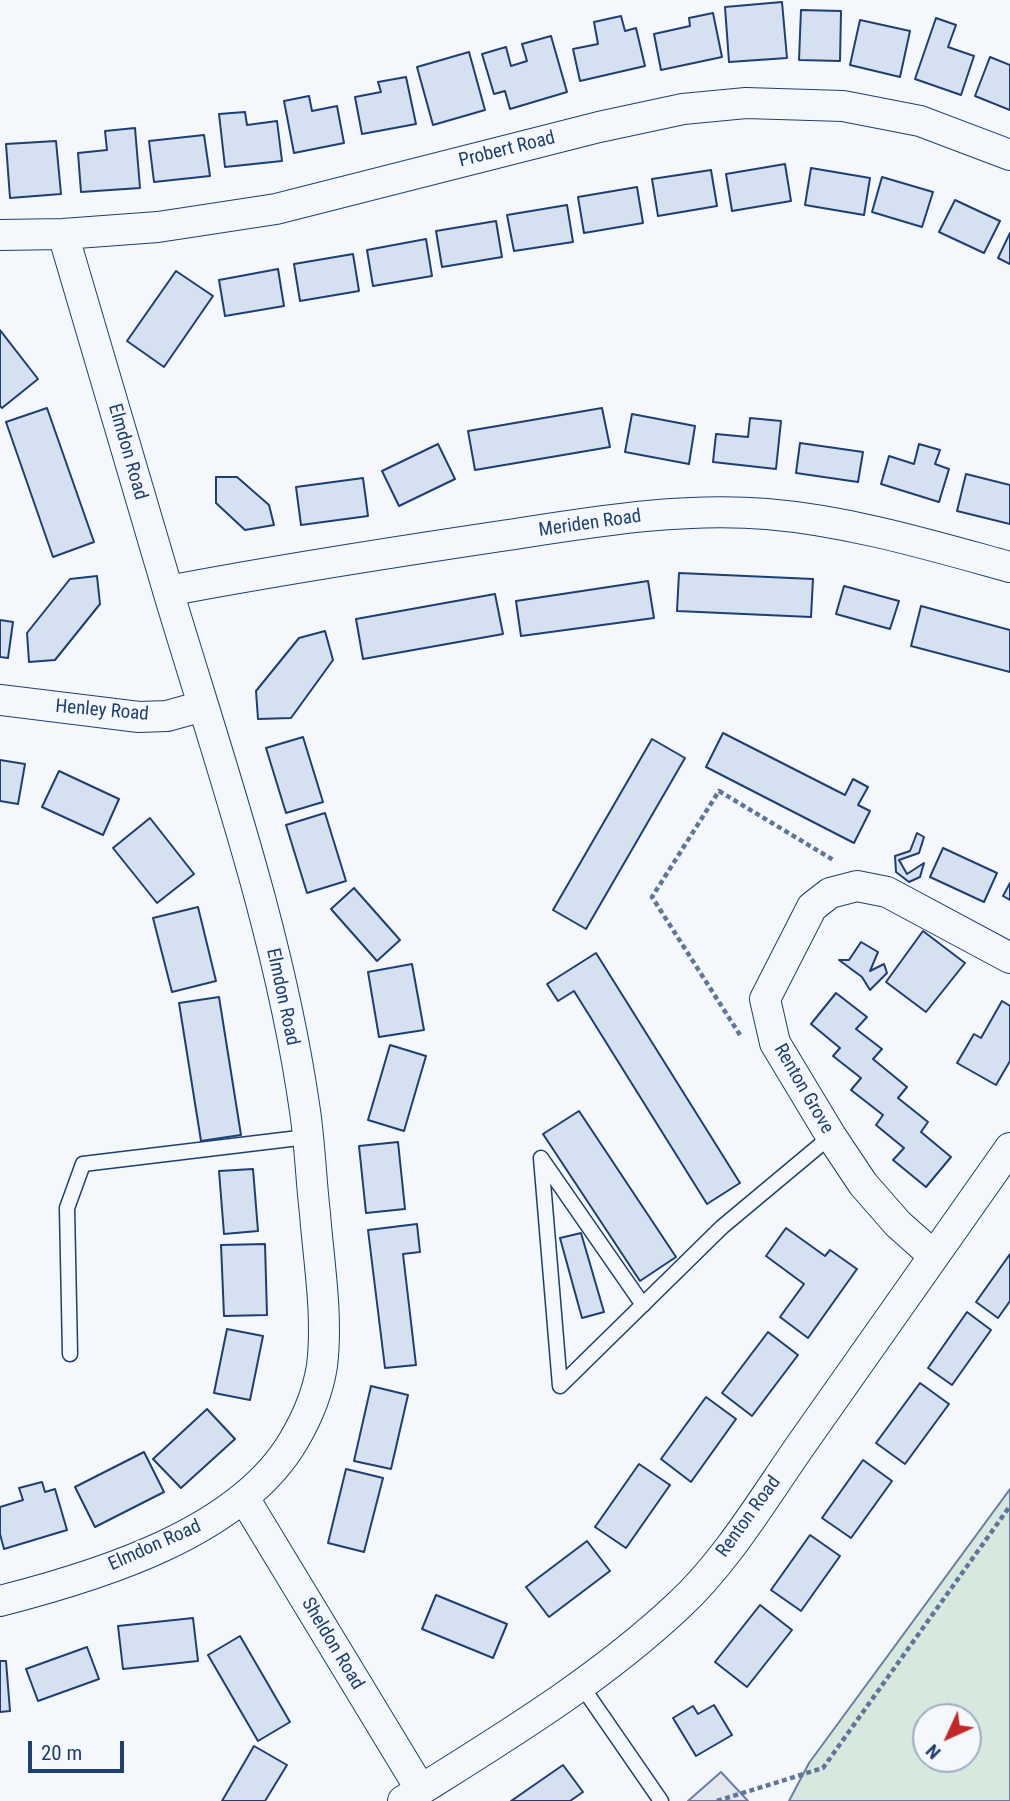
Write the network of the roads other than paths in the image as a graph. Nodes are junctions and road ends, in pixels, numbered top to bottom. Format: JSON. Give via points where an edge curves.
{"nodes":[{"id":1,"x":1010,"y":155,"type":"edge"},
{"id":2,"x":63,"y":234,"type":"junction"},
{"id":3,"x":0,"y":235,"type":"edge"},
{"id":4,"x":1010,"y":567,"type":"edge"},
{"id":5,"x":168,"y":591,"type":"junction"},
{"id":6,"x":0,"y":700,"type":"edge"},
{"id":7,"x":203,"y":706,"type":"junction"},
{"id":8,"x":1010,"y":958,"type":"edge"},
{"id":9,"x":831,"y":1136,"type":"junction"},
{"id":10,"x":307,"y":1137,"type":"junction"},
{"id":11,"x":1010,"y":1148,"type":"edge"},
{"id":12,"x":934,"y":1256,"type":"junction"},
{"id":13,"x":643,"y":1305,"type":"junction"},
{"id":14,"x":70,"y":1354,"type":"dead end"},
{"id":15,"x":244,"y":1498,"type":"junction"},
{"id":16,"x":0,"y":1601,"type":"edge"},
{"id":17,"x":581,"y":1685,"type":"junction"},
{"id":18,"x":412,"y":1795,"type":"edge"},
{"id":19,"x":661,"y":1801,"type":"edge"}],
"edges":[{"from":1,"to":2,"type":"street","name":"Probert Road","via":[[920,121],[842,106],[746,103],[683,109],[599,127],[276,209],[158,227]]},
{"from":2,"to":3,"type":"street","name":"Probert Road"},
{"from":2,"to":5,"type":"street","name":"Elmdon Road"},
{"from":4,"to":5,"type":"street","name":"Meriden Road","via":[[846,524],[766,514],[698,512],[633,517],[302,565]]},
{"from":5,"to":7,"type":"street","name":"Elmdon Road"},
{"from":6,"to":7,"type":"street","name":"Henley Road","via":[[139,717],[167,716]]},
{"from":7,"to":10,"type":"street","name":"Elmdon Road","via":[[252,869],[284,1001]]},
{"from":8,"to":9,"type":"street","name":"Renton Grove","via":[[887,892],[857,886],[830,892],[812,907],[765,999],[775,1043]]},
{"from":9,"to":12,"type":"street","name":"Renton Grove","via":[[863,1184]]},
{"from":9,"to":13,"type":"lane","via":[[722,1227]]},
{"from":10,"to":14,"type":"lane","via":[[83,1164],[67,1208]]},
{"from":10,"to":15,"type":"street","name":"Elmdon Road","via":[[323,1303],[322,1366],[293,1442]]},
{"from":11,"to":12,"type":"street","name":"Renton Road"},
{"from":12,"to":17,"type":"street","name":"Renton Road","via":[[712,1567],[681,1604]]},
{"from":13,"to":13,"type":"lane","via":[[560,1387],[541,1158],[549,1169]]},
{"from":15,"to":16,"type":"street","name":"Elmdon Road","via":[[159,1547],[87,1576]]},
{"from":15,"to":18,"type":"street","name":"Sheldon Road"},
{"from":17,"to":18,"type":"street","name":"Renton Road"},
{"from":17,"to":19,"type":"lane"}]}
